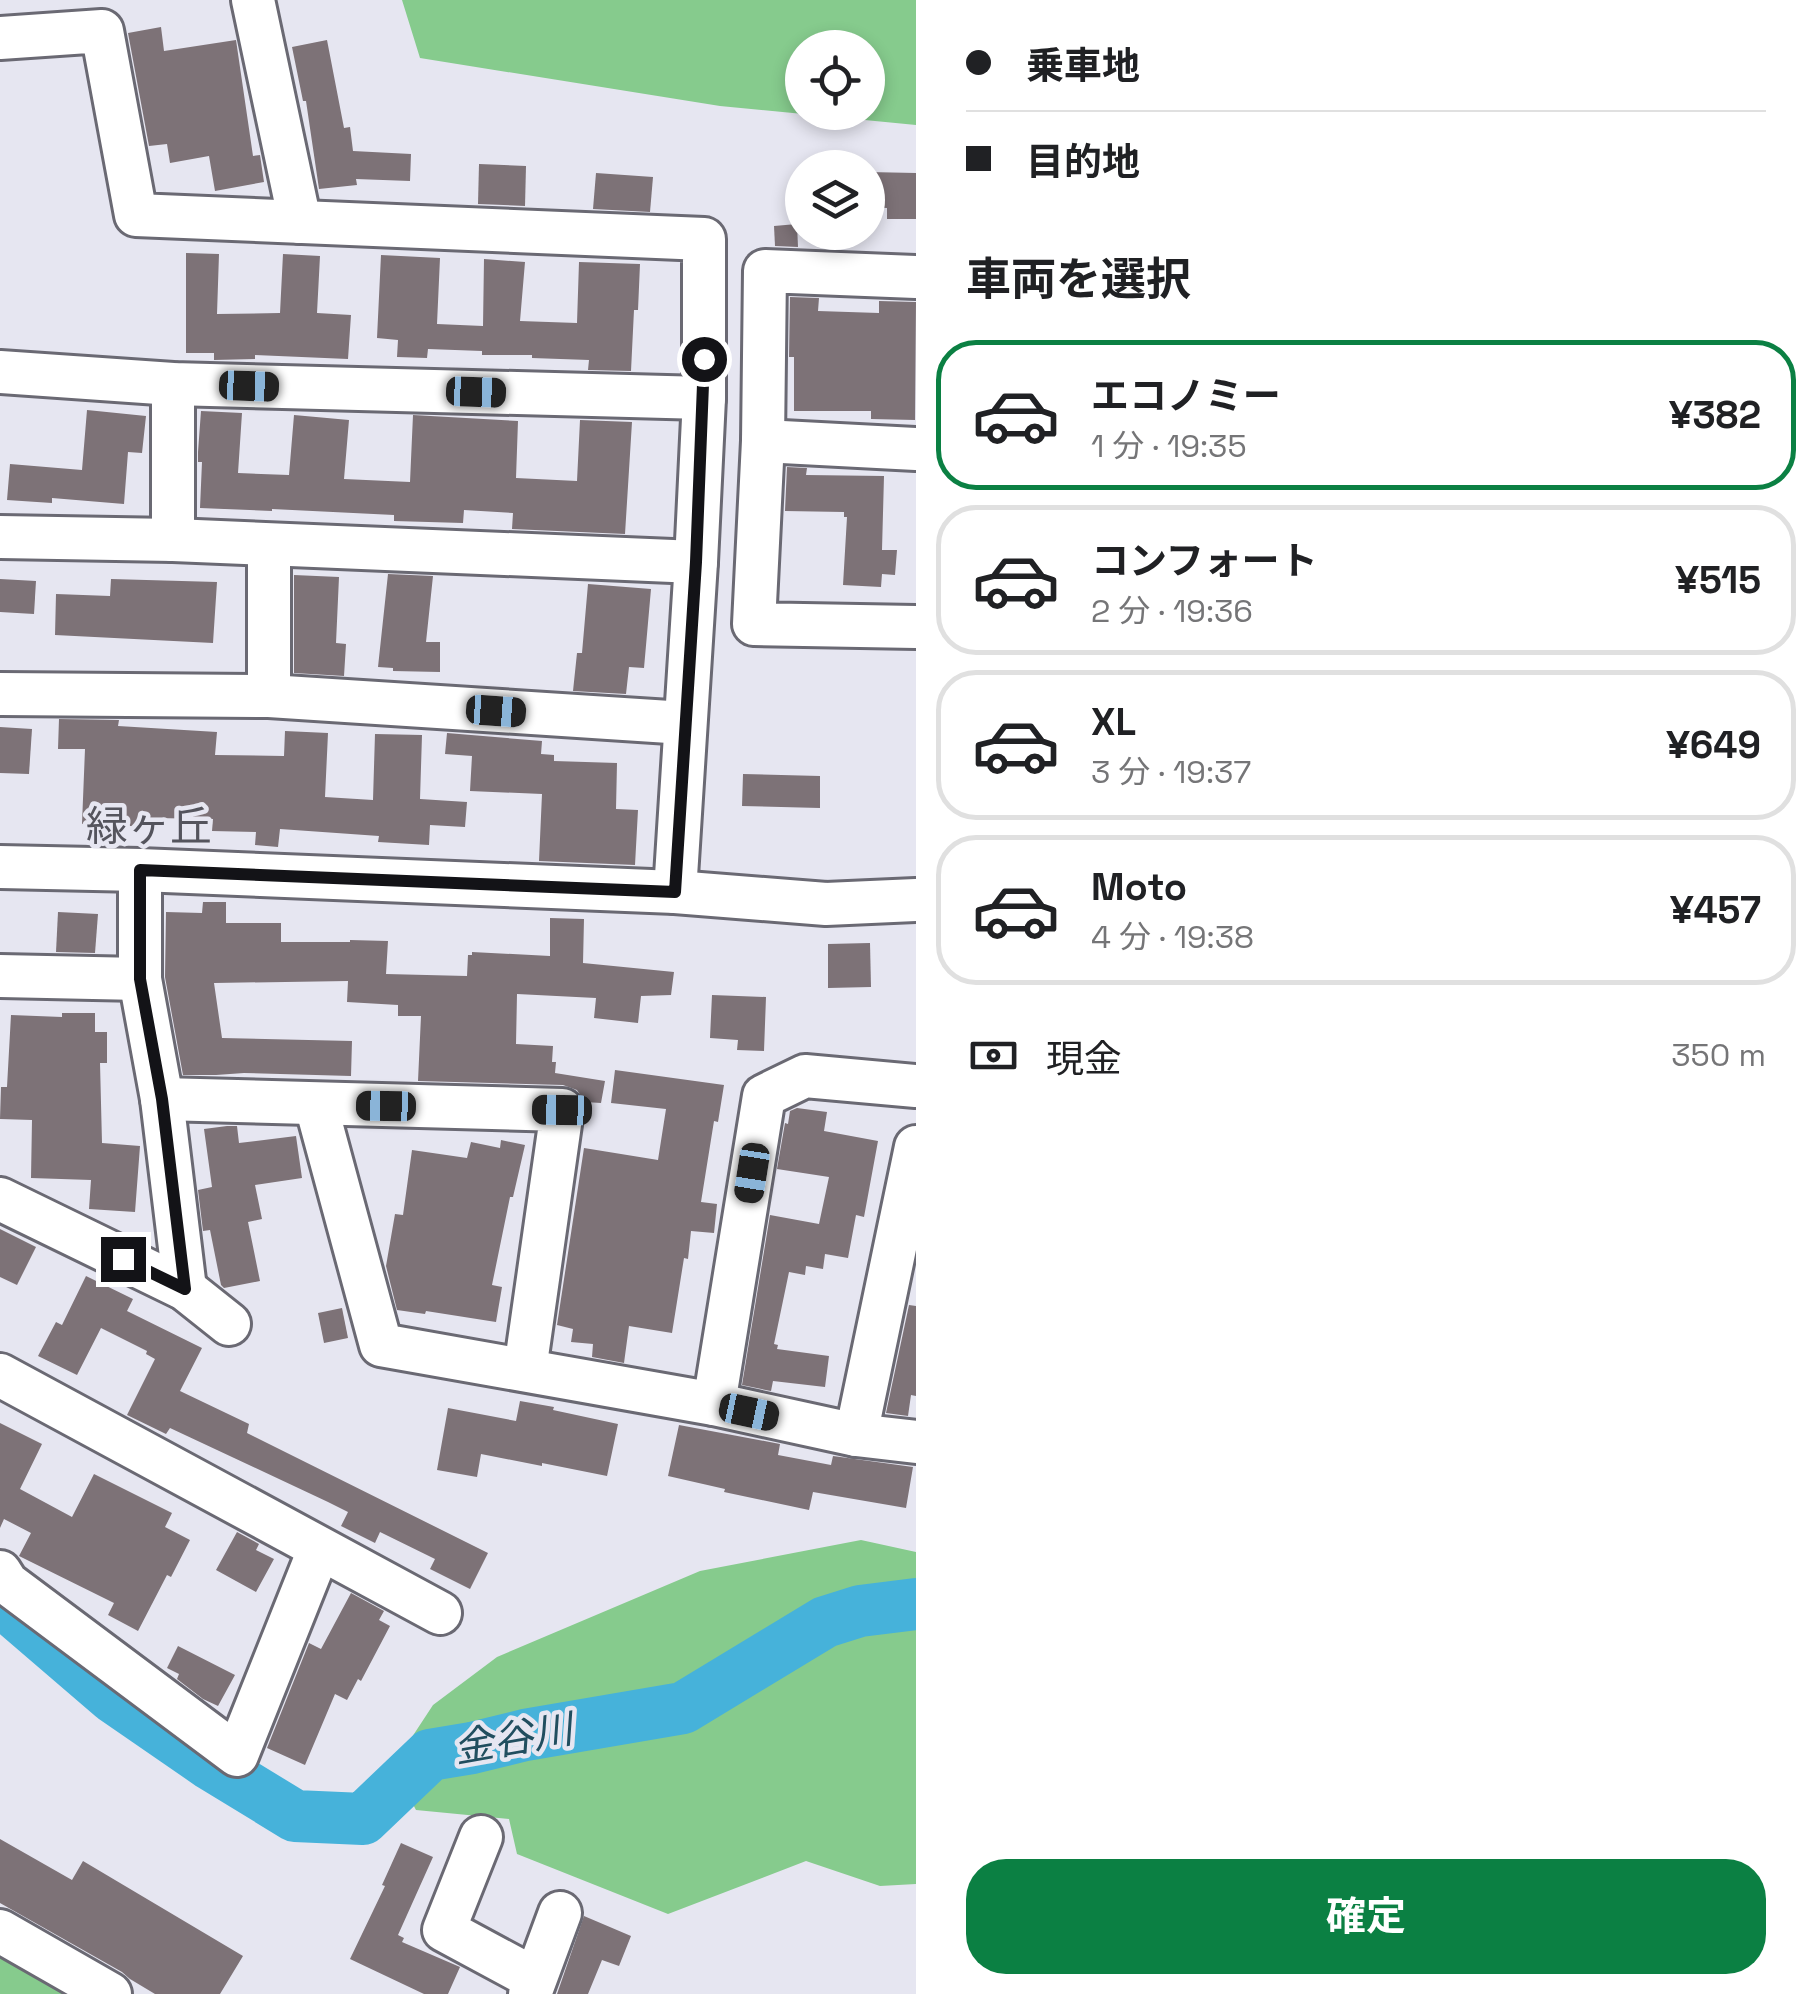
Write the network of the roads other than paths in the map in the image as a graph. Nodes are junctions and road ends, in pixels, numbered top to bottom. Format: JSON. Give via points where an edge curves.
{"nodes":[{"id":1,"x":253,"y":0,"type":"edge"},
{"id":2,"x":0,"y":38,"type":"edge"},
{"id":3,"x":300,"y":222,"type":"junction"},
{"id":4,"x":916,"y":277,"type":"edge"},
{"id":5,"x":1,"y":368,"type":"edge"},
{"id":6,"x":173,"y":384,"type":"junction"},
{"id":7,"x":704,"y":398,"type":"junction"},
{"id":8,"x":763,"y":441,"type":"junction"},
{"id":9,"x":916,"y":448,"type":"edge"},
{"id":10,"x":0,"y":537,"type":"edge"},
{"id":11,"x":173,"y":540,"type":"junction"},
{"id":12,"x":269,"y":545,"type":"junction"},
{"id":13,"x":696,"y":562,"type":"junction"},
{"id":14,"x":916,"y":626,"type":"edge"},
{"id":15,"x":0,"y":694,"type":"edge"},
{"id":16,"x":269,"y":696,"type":"junction"},
{"id":17,"x":686,"y":723,"type":"junction"},
{"id":18,"x":0,"y":867,"type":"edge"},
{"id":19,"x":140,"y":870,"type":"junction"},
{"id":20,"x":675,"y":892,"type":"junction"},
{"id":21,"x":916,"y":900,"type":"edge"},
{"id":22,"x":0,"y":976,"type":"edge"},
{"id":23,"x":140,"y":979,"type":"junction"},
{"id":24,"x":916,"y":1086,"type":"edge"},
{"id":25,"x":162,"y":1099,"type":"junction"},
{"id":26,"x":316,"y":1105,"type":"junction"},
{"id":27,"x":916,"y":1147,"type":"edge"},
{"id":28,"x":0,"y":1199,"type":"edge"},
{"id":29,"x":185,"y":1289,"type":"junction"},
{"id":30,"x":229,"y":1324,"type":"dead end"},
{"id":31,"x":525,"y":1370,"type":"junction"},
{"id":32,"x":4,"y":1387,"type":"edge"},
{"id":33,"x":714,"y":1404,"type":"junction"},
{"id":34,"x":856,"y":1435,"type":"junction"},
{"id":35,"x":916,"y":1442,"type":"edge"},
{"id":36,"x":320,"y":1550,"type":"junction"},
{"id":37,"x":0,"y":1572,"type":"edge"},
{"id":38,"x":440,"y":1613,"type":"dead end"},
{"id":39,"x":481,"y":1838,"type":"dead end"},
{"id":40,"x":560,"y":1913,"type":"dead end"},
{"id":41,"x":0,"y":1930,"type":"edge"},
{"id":42,"x":532,"y":1987,"type":"edge"},
{"id":43,"x":110,"y":1994,"type":"edge"}],
"edges":[{"from":1,"to":3,"type":"street"},
{"from":2,"to":3,"type":"street","via":[[102,31],[136,215]]},
{"from":3,"to":7,"type":"street","via":[[704,239]]},
{"from":4,"to":8,"type":"street","via":[[766,271]]},
{"from":5,"to":6,"type":"street"},
{"from":6,"to":7,"type":"street"},
{"from":6,"to":11,"type":"street"},
{"from":7,"to":13,"type":"street"},
{"from":8,"to":9,"type":"street"},
{"from":8,"to":14,"type":"street","via":[[754,624]]},
{"from":10,"to":11,"type":"street"},
{"from":11,"to":12,"type":"street"},
{"from":12,"to":13,"type":"street"},
{"from":12,"to":16,"type":"street"},
{"from":13,"to":17,"type":"street"},
{"from":15,"to":16,"type":"street"},
{"from":16,"to":17,"type":"street"},
{"from":17,"to":20,"type":"street"},
{"from":18,"to":19,"type":"street"},
{"from":19,"to":20,"type":"street"},
{"from":19,"to":23,"type":"street"},
{"from":20,"to":21,"type":"street","via":[[826,904]]},
{"from":22,"to":23,"type":"street"},
{"from":23,"to":25,"type":"street"},
{"from":24,"to":33,"type":"street","via":[[805,1076],[764,1096]]},
{"from":25,"to":26,"type":"street"},
{"from":25,"to":29,"type":"street"},
{"from":26,"to":31,"type":"street","via":[[381,1345]]},
{"from":26,"to":31,"type":"street","via":[[562,1110]]},
{"from":27,"to":34,"type":"street"},
{"from":28,"to":29,"type":"street"},
{"from":29,"to":30,"type":"street"},
{"from":31,"to":33,"type":"street"},
{"from":32,"to":36,"type":"street"},
{"from":33,"to":34,"type":"street"},
{"from":34,"to":35,"type":"street"},
{"from":36,"to":37,"type":"street","via":[[237,1755]]},
{"from":36,"to":38,"type":"street"},
{"from":39,"to":42,"type":"street","via":[[444,1930]]},
{"from":40,"to":42,"type":"street"},
{"from":41,"to":43,"type":"street"}]}
